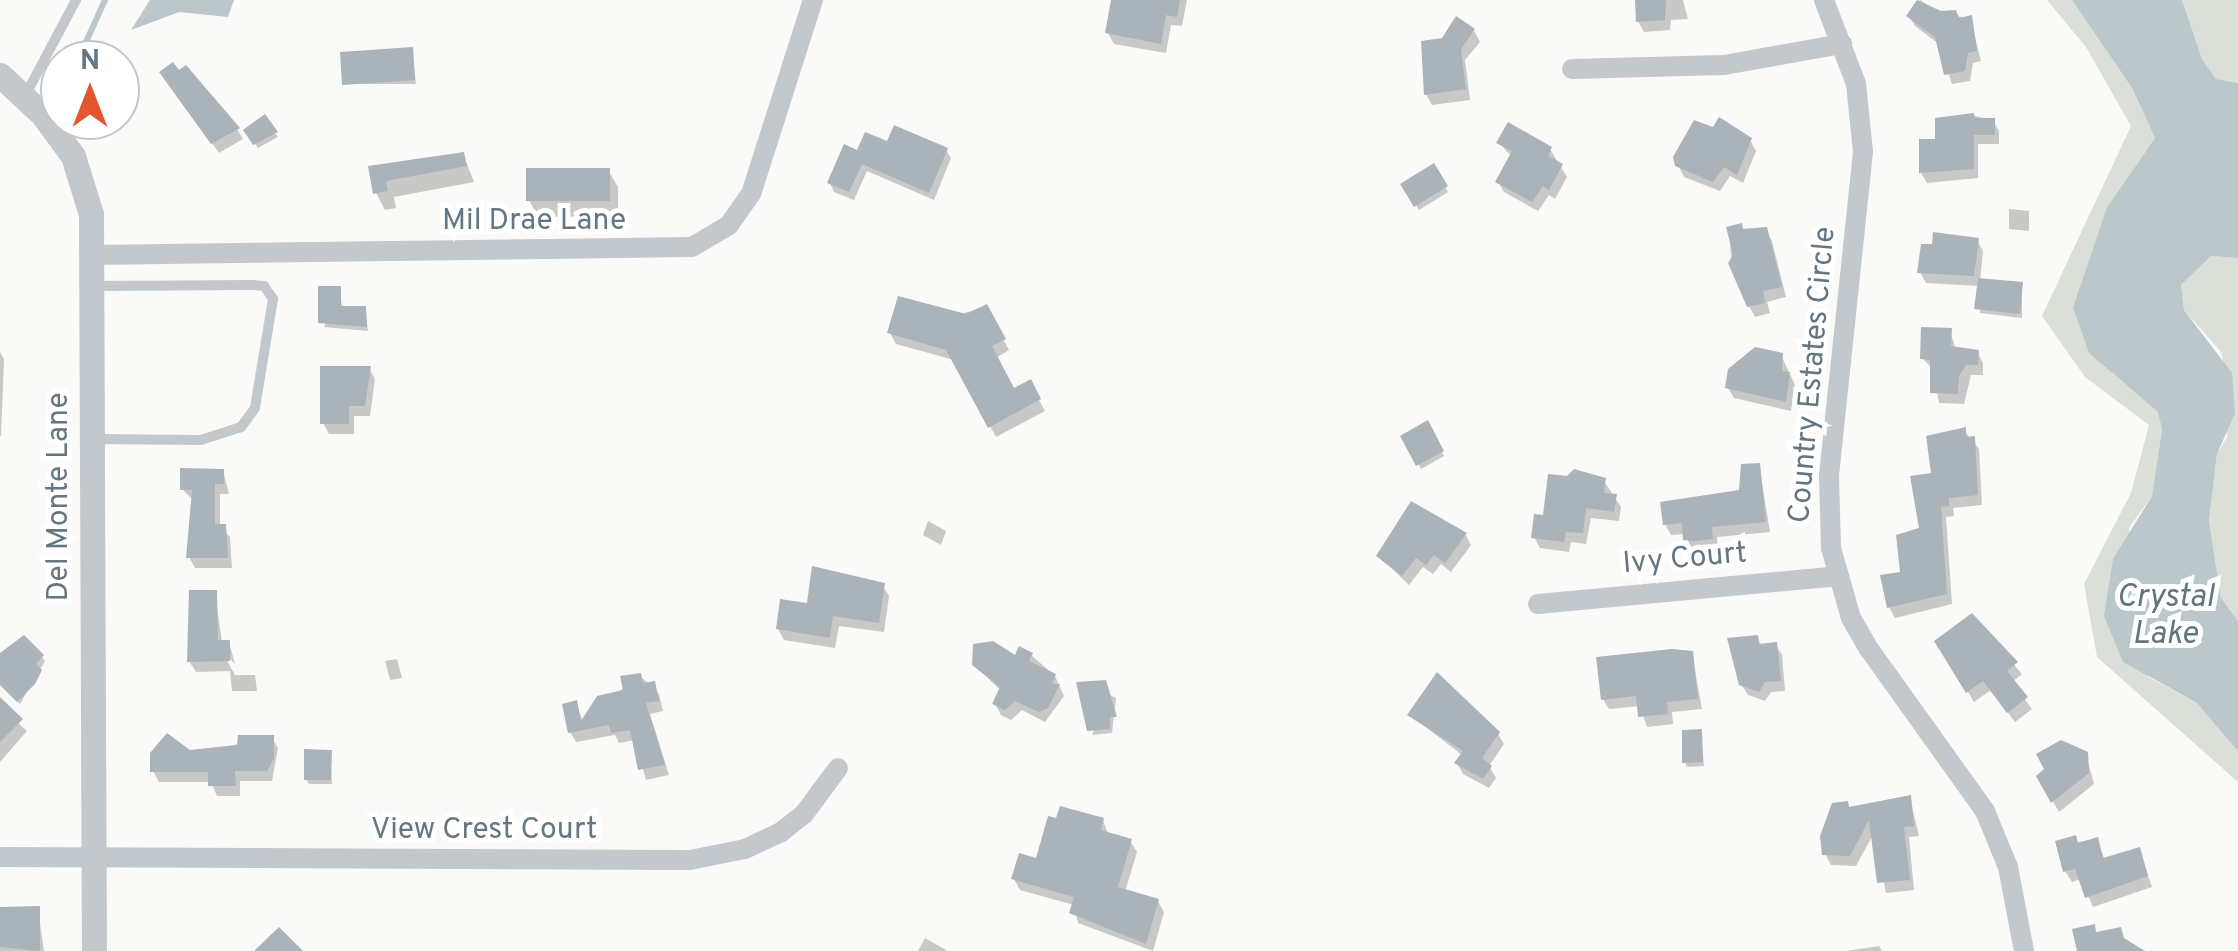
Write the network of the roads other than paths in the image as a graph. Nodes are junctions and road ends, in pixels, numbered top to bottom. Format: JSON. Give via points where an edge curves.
{"nodes":[{"id":1,"x":76,"y":0,"type":"edge"},
{"id":2,"x":814,"y":0,"type":"edge"},
{"id":3,"x":1824,"y":0,"type":"edge"},
{"id":4,"x":1842,"y":44,"type":"junction"},
{"id":5,"x":1572,"y":69,"type":"dead end"},
{"id":6,"x":0,"y":75,"type":"edge"},
{"id":7,"x":24,"y":98,"type":"junction"},
{"id":8,"x":91,"y":255,"type":"junction"},
{"id":9,"x":91,"y":286,"type":"junction"},
{"id":10,"x":93,"y":439,"type":"junction"},
{"id":11,"x":1838,"y":576,"type":"junction"},
{"id":12,"x":1538,"y":604,"type":"dead end"},
{"id":13,"x":838,"y":768,"type":"dead end"},
{"id":14,"x":0,"y":857,"type":"edge"},
{"id":15,"x":95,"y":857,"type":"junction"},
{"id":16,"x":94,"y":951,"type":"edge"},
{"id":17,"x":2024,"y":951,"type":"edge"}],
"edges":[{"from":1,"to":7,"type":"lane"},
{"from":2,"to":8,"type":"street","name":"Mil Drae Lane","via":[[751,194],[729,225],[692,246]]},
{"from":3,"to":4,"type":"street","name":"Country Estates Circle"},
{"from":4,"to":5,"type":"street","via":[[1724,66]]},
{"from":4,"to":11,"type":"street","name":"Country Estates Circle","via":[[1856,84],[1863,152],[1829,476]]},
{"from":6,"to":7,"type":"street","name":"Del Monte Lane"},
{"from":7,"to":8,"type":"street","name":"Del Monte Lane","via":[[73,156],[92,214]]},
{"from":8,"to":9,"type":"street","name":"Del Monte Lane"},
{"from":9,"to":10,"type":"street","name":"Del Monte Lane"},
{"from":9,"to":10,"type":"lane","via":[[252,285],[264,286],[273,299],[255,408],[242,427],[202,440]]},
{"from":10,"to":15,"type":"street","name":"Del Monte Lane"},
{"from":11,"to":12,"type":"street","name":"Ivy Court"},
{"from":11,"to":17,"type":"street","name":"Country Estates Circle","via":[[1869,650],[1985,811],[2008,867]]},
{"from":13,"to":15,"type":"street","name":"View Crest Court","via":[[782,832],[734,852],[690,860]]},
{"from":14,"to":15,"type":"street","name":"View Crest Court"},
{"from":15,"to":16,"type":"street","name":"Del Monte Lane"}]}
